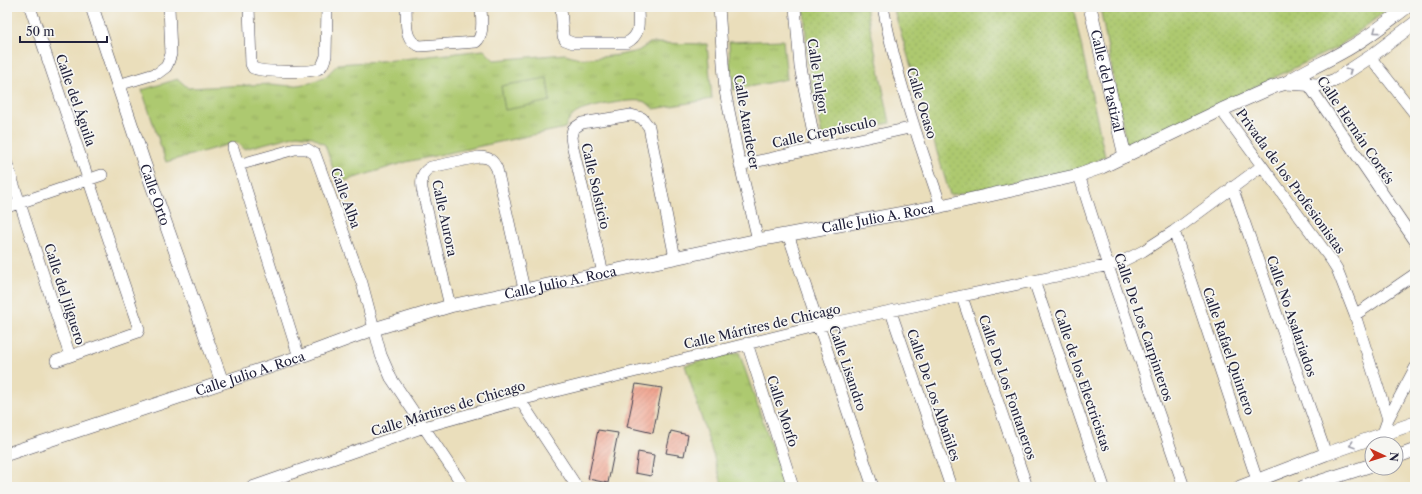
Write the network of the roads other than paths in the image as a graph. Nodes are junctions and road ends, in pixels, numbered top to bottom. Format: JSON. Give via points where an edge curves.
{"nodes":[{"id":1,"x":30,"y":7,"type":"edge"},
{"id":2,"x":92,"y":7,"type":"edge"},
{"id":3,"x":169,"y":7,"type":"edge"},
{"id":4,"x":249,"y":7,"type":"edge"},
{"id":5,"x":327,"y":7,"type":"edge"},
{"id":6,"x":406,"y":7,"type":"edge"},
{"id":7,"x":481,"y":7,"type":"edge"},
{"id":8,"x":561,"y":7,"type":"edge"},
{"id":9,"x":638,"y":7,"type":"edge"},
{"id":10,"x":719,"y":7,"type":"edge"},
{"id":11,"x":795,"y":7,"type":"edge"},
{"id":12,"x":883,"y":7,"type":"edge"},
{"id":13,"x":1090,"y":7,"type":"edge"},
{"id":14,"x":1407,"y":7,"type":"edge"},
{"id":15,"x":1415,"y":23,"type":"edge"},
{"id":16,"x":1370,"y":57,"type":"junction"},
{"id":17,"x":1301,"y":73,"type":"junction"},
{"id":18,"x":1286,"y":83,"type":"junction"},
{"id":19,"x":118,"y":85,"type":"junction"},
{"id":20,"x":1308,"y":85,"type":"junction"},
{"id":21,"x":1221,"y":110,"type":"junction"},
{"id":22,"x":1415,"y":114,"type":"edge"},
{"id":23,"x":914,"y":127,"type":"junction"},
{"id":24,"x":233,"y":148,"type":"dead end"},
{"id":25,"x":816,"y":148,"type":"junction"},
{"id":26,"x":1125,"y":156,"type":"junction"},
{"id":27,"x":7,"y":164,"type":"edge"},
{"id":28,"x":238,"y":165,"type":"junction"},
{"id":29,"x":740,"y":165,"type":"junction"},
{"id":30,"x":1262,"y":166,"type":"junction"},
{"id":31,"x":102,"y":175,"type":"dead end"},
{"id":32,"x":1079,"y":175,"type":"junction"},
{"id":33,"x":88,"y":179,"type":"junction"},
{"id":34,"x":1232,"y":188,"type":"junction"},
{"id":35,"x":20,"y":203,"type":"junction"},
{"id":36,"x":941,"y":206,"type":"junction"},
{"id":37,"x":7,"y":207,"type":"edge"},
{"id":38,"x":1174,"y":231,"type":"junction"},
{"id":39,"x":788,"y":234,"type":"junction"},
{"id":40,"x":758,"y":240,"type":"junction"},
{"id":41,"x":1415,"y":241,"type":"edge"},
{"id":42,"x":676,"y":258,"type":"junction"},
{"id":43,"x":1108,"y":266,"type":"junction"},
{"id":44,"x":603,"y":273,"type":"junction"},
{"id":45,"x":1415,"y":274,"type":"edge"},
{"id":46,"x":1034,"y":281,"type":"junction"},
{"id":47,"x":524,"y":289,"type":"junction"},
{"id":48,"x":962,"y":297,"type":"junction"},
{"id":49,"x":450,"y":306,"type":"junction"},
{"id":50,"x":890,"y":312,"type":"junction"},
{"id":51,"x":1355,"y":315,"type":"junction"},
{"id":52,"x":819,"y":326,"type":"junction"},
{"id":53,"x":374,"y":329,"type":"junction"},
{"id":54,"x":747,"y":343,"type":"junction"},
{"id":55,"x":70,"y":356,"type":"junction"},
{"id":56,"x":299,"y":357,"type":"junction"},
{"id":57,"x":56,"y":361,"type":"dead end"},
{"id":58,"x":1415,"y":368,"type":"edge"},
{"id":59,"x":222,"y":382,"type":"junction"},
{"id":60,"x":520,"y":400,"type":"junction"},
{"id":61,"x":1388,"y":419,"type":"junction"},
{"id":62,"x":1415,"y":423,"type":"edge"},
{"id":63,"x":424,"y":427,"type":"junction"},
{"id":64,"x":1381,"y":436,"type":"edge"},
{"id":65,"x":1387,"y":436,"type":"edge"},
{"id":66,"x":1364,"y":443,"type":"edge"},
{"id":67,"x":1415,"y":450,"type":"edge"},
{"id":68,"x":7,"y":454,"type":"edge"},
{"id":69,"x":1326,"y":454,"type":"junction"},
{"id":70,"x":1404,"y":454,"type":"edge"},
{"id":71,"x":1364,"y":467,"type":"edge"},
{"id":72,"x":1258,"y":480,"type":"junction"},
{"id":73,"x":252,"y":487,"type":"edge"},
{"id":74,"x":464,"y":487,"type":"edge"},
{"id":75,"x":577,"y":487,"type":"edge"},
{"id":76,"x":793,"y":487,"type":"edge"},
{"id":77,"x":873,"y":487,"type":"edge"},
{"id":78,"x":951,"y":487,"type":"edge"},
{"id":79,"x":1027,"y":487,"type":"edge"},
{"id":80,"x":1104,"y":487,"type":"edge"},
{"id":81,"x":1184,"y":487,"type":"edge"},
{"id":82,"x":1240,"y":487,"type":"edge"},
{"id":83,"x":1303,"y":487,"type":"edge"}],
"edges":[{"from":1,"to":33,"type":"street","name":"Calle del Águila"},
{"from":2,"to":19,"type":"street","name":"Calle Orto"},
{"from":3,"to":19,"type":"street","via":[[171,54],[166,67],[158,73]]},
{"from":4,"to":5,"type":"street","via":[[251,64],[253,68],[263,71],[314,71],[320,68],[326,56]]},
{"from":6,"to":7,"type":"street","via":[[409,37],[414,45],[420,46],[476,42],[481,33]]},
{"from":8,"to":9,"type":"street","via":[[563,36],[565,40],[574,43],[631,41],[637,33]]},
{"from":10,"to":29,"type":"street","name":"Calle Atardecer","via":[[725,91]]},
{"from":11,"to":25,"type":"street","name":"Calle Fulgor","via":[[800,67]]},
{"from":12,"to":23,"type":"street","name":"Calle Ocaso"},
{"from":13,"to":26,"type":"street","name":"Calle del Pastizal"},
{"from":14,"to":17,"type":"street","one_way":true,"via":[[1362,41]]},
{"from":15,"to":16,"type":"street"},
{"from":20,"to":16,"type":"street","one_way":true,"via":[[1327,84],[1336,80]]},
{"from":16,"to":22,"type":"street"},
{"from":17,"to":18,"type":"street"},
{"from":17,"to":20,"type":"street","name":"Calle Hernán Cortés"},
{"from":18,"to":20,"type":"street"},
{"from":18,"to":21,"type":"street","name":"Calle Julio A. Roca"},
{"from":19,"to":59,"type":"street","name":"Calle Orto"},
{"from":20,"to":41,"type":"street","name":"Calle Hernán Cortés"},
{"from":21,"to":26,"type":"street","name":"Calle Julio A. Roca"},
{"from":21,"to":30,"type":"street","name":"Privada de los Profesionistas"},
{"from":23,"to":25,"type":"street","name":"Calle Crepúsculo"},
{"from":23,"to":36,"type":"street","name":"Calle Ocaso"},
{"from":24,"to":28,"type":"street"},
{"from":25,"to":29,"type":"street","name":"Calle Crepúsculo"},
{"from":26,"to":32,"type":"street","name":"Calle Julio A. Roca"},
{"from":27,"to":35,"type":"street"},
{"from":28,"to":53,"type":"street","name":"Calle Alba","via":[[295,149],[306,149],[315,154],[362,283]]},
{"from":28,"to":56,"type":"street"},
{"from":29,"to":40,"type":"street","name":"Calle Atardecer"},
{"from":30,"to":34,"type":"street","name":"Calle Mártires de Chicago"},
{"from":30,"to":51,"type":"street","name":"Privada de los Profesionistas","via":[[1337,269]]},
{"from":31,"to":33,"type":"street"},
{"from":32,"to":36,"type":"street","name":"Calle Julio A. Roca"},
{"from":32,"to":43,"type":"street","name":"Calle De Los Carpinteros"},
{"from":33,"to":35,"type":"street"},
{"from":33,"to":55,"type":"street","name":"Calle del Jilguero","via":[[139,331]]},
{"from":34,"to":38,"type":"street","name":"Calle Mártires de Chicago"},
{"from":34,"to":69,"type":"street","name":"Calle No Asalariados"},
{"from":35,"to":37,"type":"street"},
{"from":35,"to":55,"type":"street","name":"Calle del Jilguero"},
{"from":36,"to":39,"type":"street","name":"Calle Julio A. Roca"},
{"from":38,"to":43,"type":"street","name":"Calle Mártires de Chicago","via":[[1131,258]]},
{"from":38,"to":72,"type":"street","name":"Calle Rafael Quintero"},
{"from":39,"to":40,"type":"street","name":"Calle Julio A. Roca"},
{"from":39,"to":52,"type":"street","name":"Calle Lisandro"},
{"from":40,"to":42,"type":"street","name":"Calle Julio A. Roca"},
{"from":42,"to":44,"type":"street","name":"Calle Julio A. Roca"},
{"from":42,"to":44,"type":"street","name":"Calle Solsticio","via":[[646,122],[631,115],[582,123],[573,129],[572,144]]},
{"from":43,"to":46,"type":"street","name":"Calle Mártires de Chicago"},
{"from":43,"to":81,"type":"street","name":"Calle De Los Carpinteros"},
{"from":44,"to":47,"type":"street","name":"Calle Julio A. Roca"},
{"from":45,"to":51,"type":"street"},
{"from":46,"to":48,"type":"street","name":"Calle Mártires de Chicago"},
{"from":46,"to":80,"type":"street","name":"Calle de los Electricistas"},
{"from":47,"to":49,"type":"street","name":"Calle Julio A. Roca"},
{"from":47,"to":49,"type":"street","name":"Calle Aurora","via":[[495,163],[491,159],[479,157],[431,167],[422,176],[422,189]]},
{"from":48,"to":50,"type":"street","name":"Calle Mártires de Chicago"},
{"from":48,"to":79,"type":"street","name":"Calle De Los Fontaneros"},
{"from":49,"to":53,"type":"street","name":"Calle Julio A. Roca"},
{"from":50,"to":52,"type":"street","name":"Calle Mártires de Chicago"},
{"from":50,"to":78,"type":"street","name":"Calle De Los Albañiles"},
{"from":51,"to":61,"type":"street","name":"Privada de los Profesionistas"},
{"from":52,"to":54,"type":"street","name":"Calle Mártires de Chicago"},
{"from":52,"to":77,"type":"street","name":"Calle Lisandro"},
{"from":53,"to":56,"type":"street","name":"Calle Julio A. Roca"},
{"from":53,"to":63,"type":"street","via":[[391,378]]},
{"from":54,"to":60,"type":"street","name":"Calle Mártires de Chicago"},
{"from":54,"to":76,"type":"street","name":"Calle Morfo"},
{"from":55,"to":57,"type":"street"},
{"from":56,"to":59,"type":"street","name":"Calle Julio A. Roca"},
{"from":58,"to":61,"type":"street"},
{"from":59,"to":68,"type":"street","name":"Calle Julio A. Roca"},
{"from":60,"to":63,"type":"street","name":"Calle Mártires de Chicago"},
{"from":60,"to":75,"type":"street"},
{"from":61,"to":64,"type":"street"},
{"from":62,"to":65,"type":"street"},
{"from":63,"to":73,"type":"street","name":"Calle Mártires de Chicago"},
{"from":63,"to":74,"type":"street"},
{"from":66,"to":69,"type":"street","one_way":true},
{"from":67,"to":70,"type":"street"},
{"from":69,"to":72,"type":"street"},
{"from":71,"to":83,"type":"street"},
{"from":72,"to":82,"type":"street"}]}
